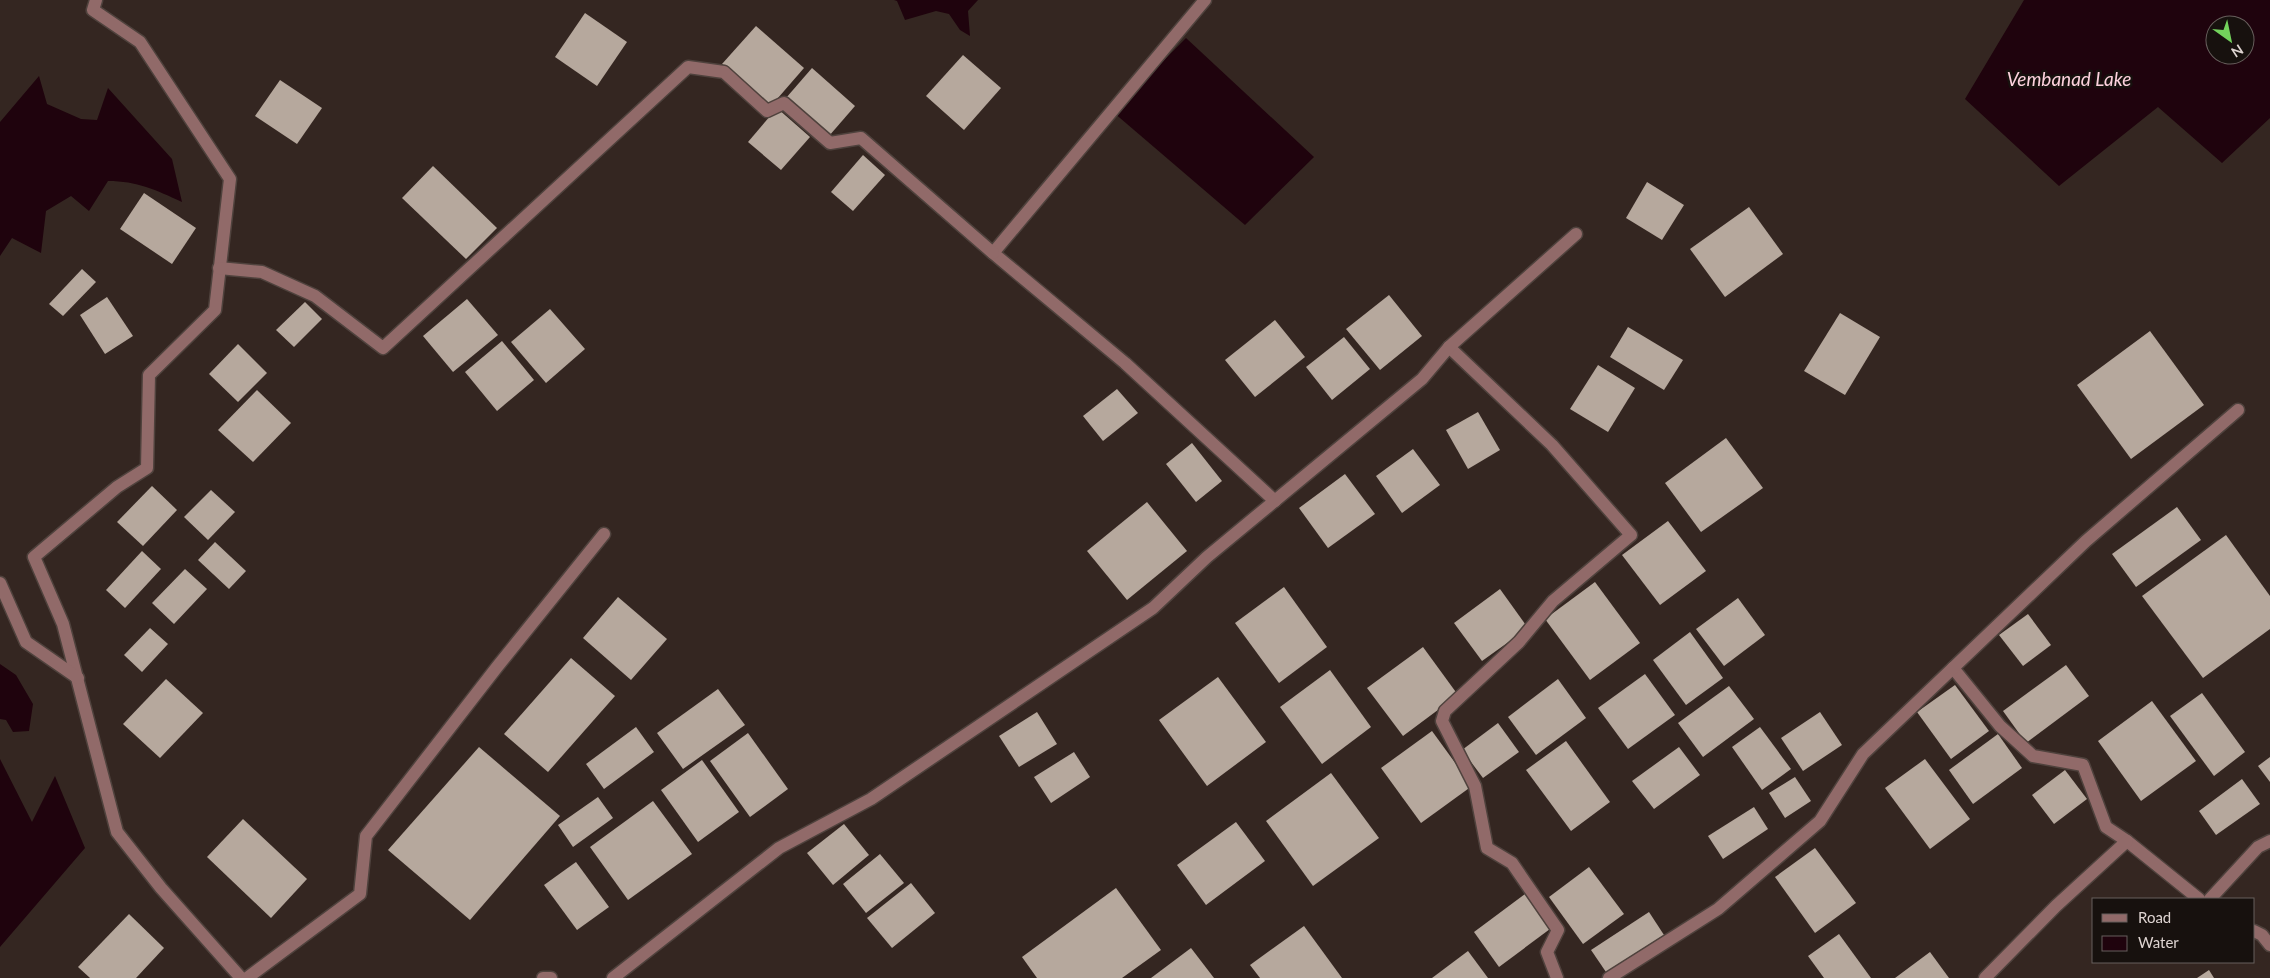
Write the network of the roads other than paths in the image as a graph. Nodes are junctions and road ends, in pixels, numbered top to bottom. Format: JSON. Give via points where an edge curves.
{"nodes":[{"id":1,"x":96,"y":0,"type":"edge"},
{"id":2,"x":1205,"y":0,"type":"edge"},
{"id":3,"x":1576,"y":234,"type":"dead end"},
{"id":4,"x":993,"y":253,"type":"junction"},
{"id":5,"x":219,"y":268,"type":"junction"},
{"id":6,"x":1449,"y":347,"type":"junction"},
{"id":7,"x":2238,"y":410,"type":"dead end"},
{"id":8,"x":1275,"y":501,"type":"junction"},
{"id":9,"x":604,"y":534,"type":"dead end"},
{"id":10,"x":0,"y":583,"type":"edge"},
{"id":11,"x":1953,"y":668,"type":"junction"},
{"id":12,"x":78,"y":678,"type":"junction"},
{"id":13,"x":2127,"y":840,"type":"junction"},
{"id":14,"x":2270,"y":841,"type":"edge"},
{"id":15,"x":2198,"y":898,"type":"edge"},
{"id":16,"x":2211,"y":898,"type":"edge"},
{"id":17,"x":2255,"y":932,"type":"edge"},
{"id":18,"x":2270,"y":945,"type":"edge"},
{"id":19,"x":1627,"y":974,"type":"edge"},
{"id":20,"x":240,"y":978,"type":"edge"},
{"id":21,"x":247,"y":978,"type":"edge"},
{"id":22,"x":543,"y":978,"type":"edge"},
{"id":23,"x":551,"y":978,"type":"edge"},
{"id":24,"x":613,"y":978,"type":"edge"},
{"id":25,"x":1556,"y":978,"type":"edge"},
{"id":26,"x":1609,"y":978,"type":"edge"},
{"id":27,"x":1985,"y":978,"type":"edge"}],
"edges":[{"from":1,"to":5,"type":"street","via":[[93,10],[140,42],[230,179]]},
{"from":2,"to":4,"type":"street"},
{"from":3,"to":6,"type":"street"},
{"from":4,"to":5,"type":"street","via":[[861,138],[830,144],[784,103],[767,111],[724,72],[688,67],[383,348],[315,296],[262,272]]},
{"from":4,"to":8,"type":"street","via":[[1125,363]]},
{"from":5,"to":12,"type":"street","via":[[215,310],[150,374],[147,468],[117,487],[34,556],[63,624]]},
{"from":6,"to":8,"type":"street","via":[[1422,379]]},
{"from":6,"to":25,"type":"street","via":[[1552,445],[1631,536],[1553,601],[1519,642],[1445,711],[1442,721],[1475,786],[1487,848],[1512,863],[1558,930],[1547,952]]},
{"from":7,"to":11,"type":"street","via":[[2086,541]]},
{"from":8,"to":24,"type":"street","via":[[1207,557],[1153,608],[871,799],[779,848]]},
{"from":9,"to":21,"type":"street","via":[[366,836],[360,894]]},
{"from":10,"to":12,"type":"street","via":[[26,642]]},
{"from":11,"to":13,"type":"street","via":[[2000,726],[2033,756],[2083,766],[2106,827]]},
{"from":11,"to":19,"type":"street","via":[[1863,754],[1820,820],[1718,909]]},
{"from":12,"to":20,"type":"street","via":[[117,832]]},
{"from":13,"to":15,"type":"street"},
{"from":13,"to":27,"type":"street"},
{"from":14,"to":16,"type":"street","via":[[2258,847]]},
{"from":17,"to":18,"type":"street"},
{"from":19,"to":26,"type":"street"},
{"from":22,"to":23,"type":"street"}]}
